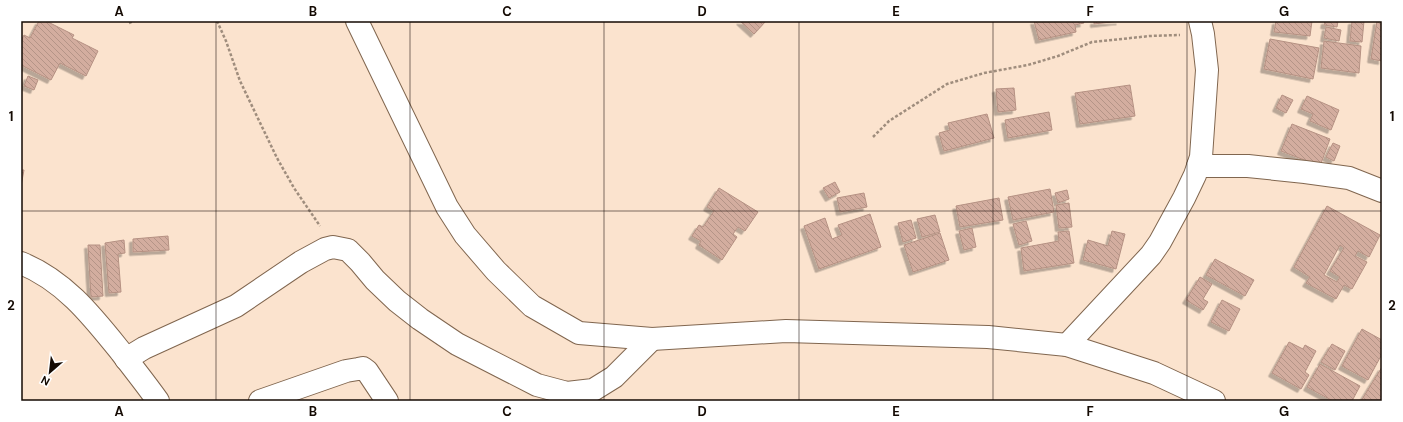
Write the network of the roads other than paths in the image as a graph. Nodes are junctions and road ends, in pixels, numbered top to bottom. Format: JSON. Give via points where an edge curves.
{"nodes":[{"id":1,"x":357,"y":21,"type":"edge"},
{"id":2,"x":1201,"y":28,"type":"edge"},
{"id":3,"x":1198,"y":166,"type":"junction"},
{"id":4,"x":1382,"y":191,"type":"edge"},
{"id":5,"x":21,"y":263,"type":"edge"},
{"id":6,"x":652,"y":339,"type":"junction"},
{"id":7,"x":1067,"y":345,"type":"junction"},
{"id":8,"x":126,"y":359,"type":"junction"},
{"id":9,"x":158,"y":401,"type":"edge"},
{"id":10,"x":260,"y":401,"type":"edge"},
{"id":11,"x":387,"y":401,"type":"edge"},
{"id":12,"x":1214,"y":401,"type":"edge"}],
"edges":[{"from":1,"to":6,"type":"street","via":[[447,208],[464,235],[496,271],[532,306],[579,332]]},
{"from":2,"to":3,"type":"street","via":[[1207,70],[1201,157]]},
{"from":3,"to":4,"type":"street","via":[[1248,166],[1305,172],[1349,178]]},
{"from":3,"to":7,"type":"street","via":[[1184,198],[1151,255]]},
{"from":5,"to":8,"type":"street","via":[[58,283],[79,302]]},
{"from":6,"to":7,"type":"street","via":[[786,332],[988,337]]},
{"from":6,"to":8,"type":"street","via":[[614,377],[593,390],[567,393],[537,385],[457,344],[397,301],[348,250],[333,247],[301,262],[236,306],[144,348]]},
{"from":7,"to":12,"type":"street","via":[[1154,373]]},
{"from":8,"to":9,"type":"street"},
{"from":10,"to":11,"type":"street","via":[[363,368]]}]}
